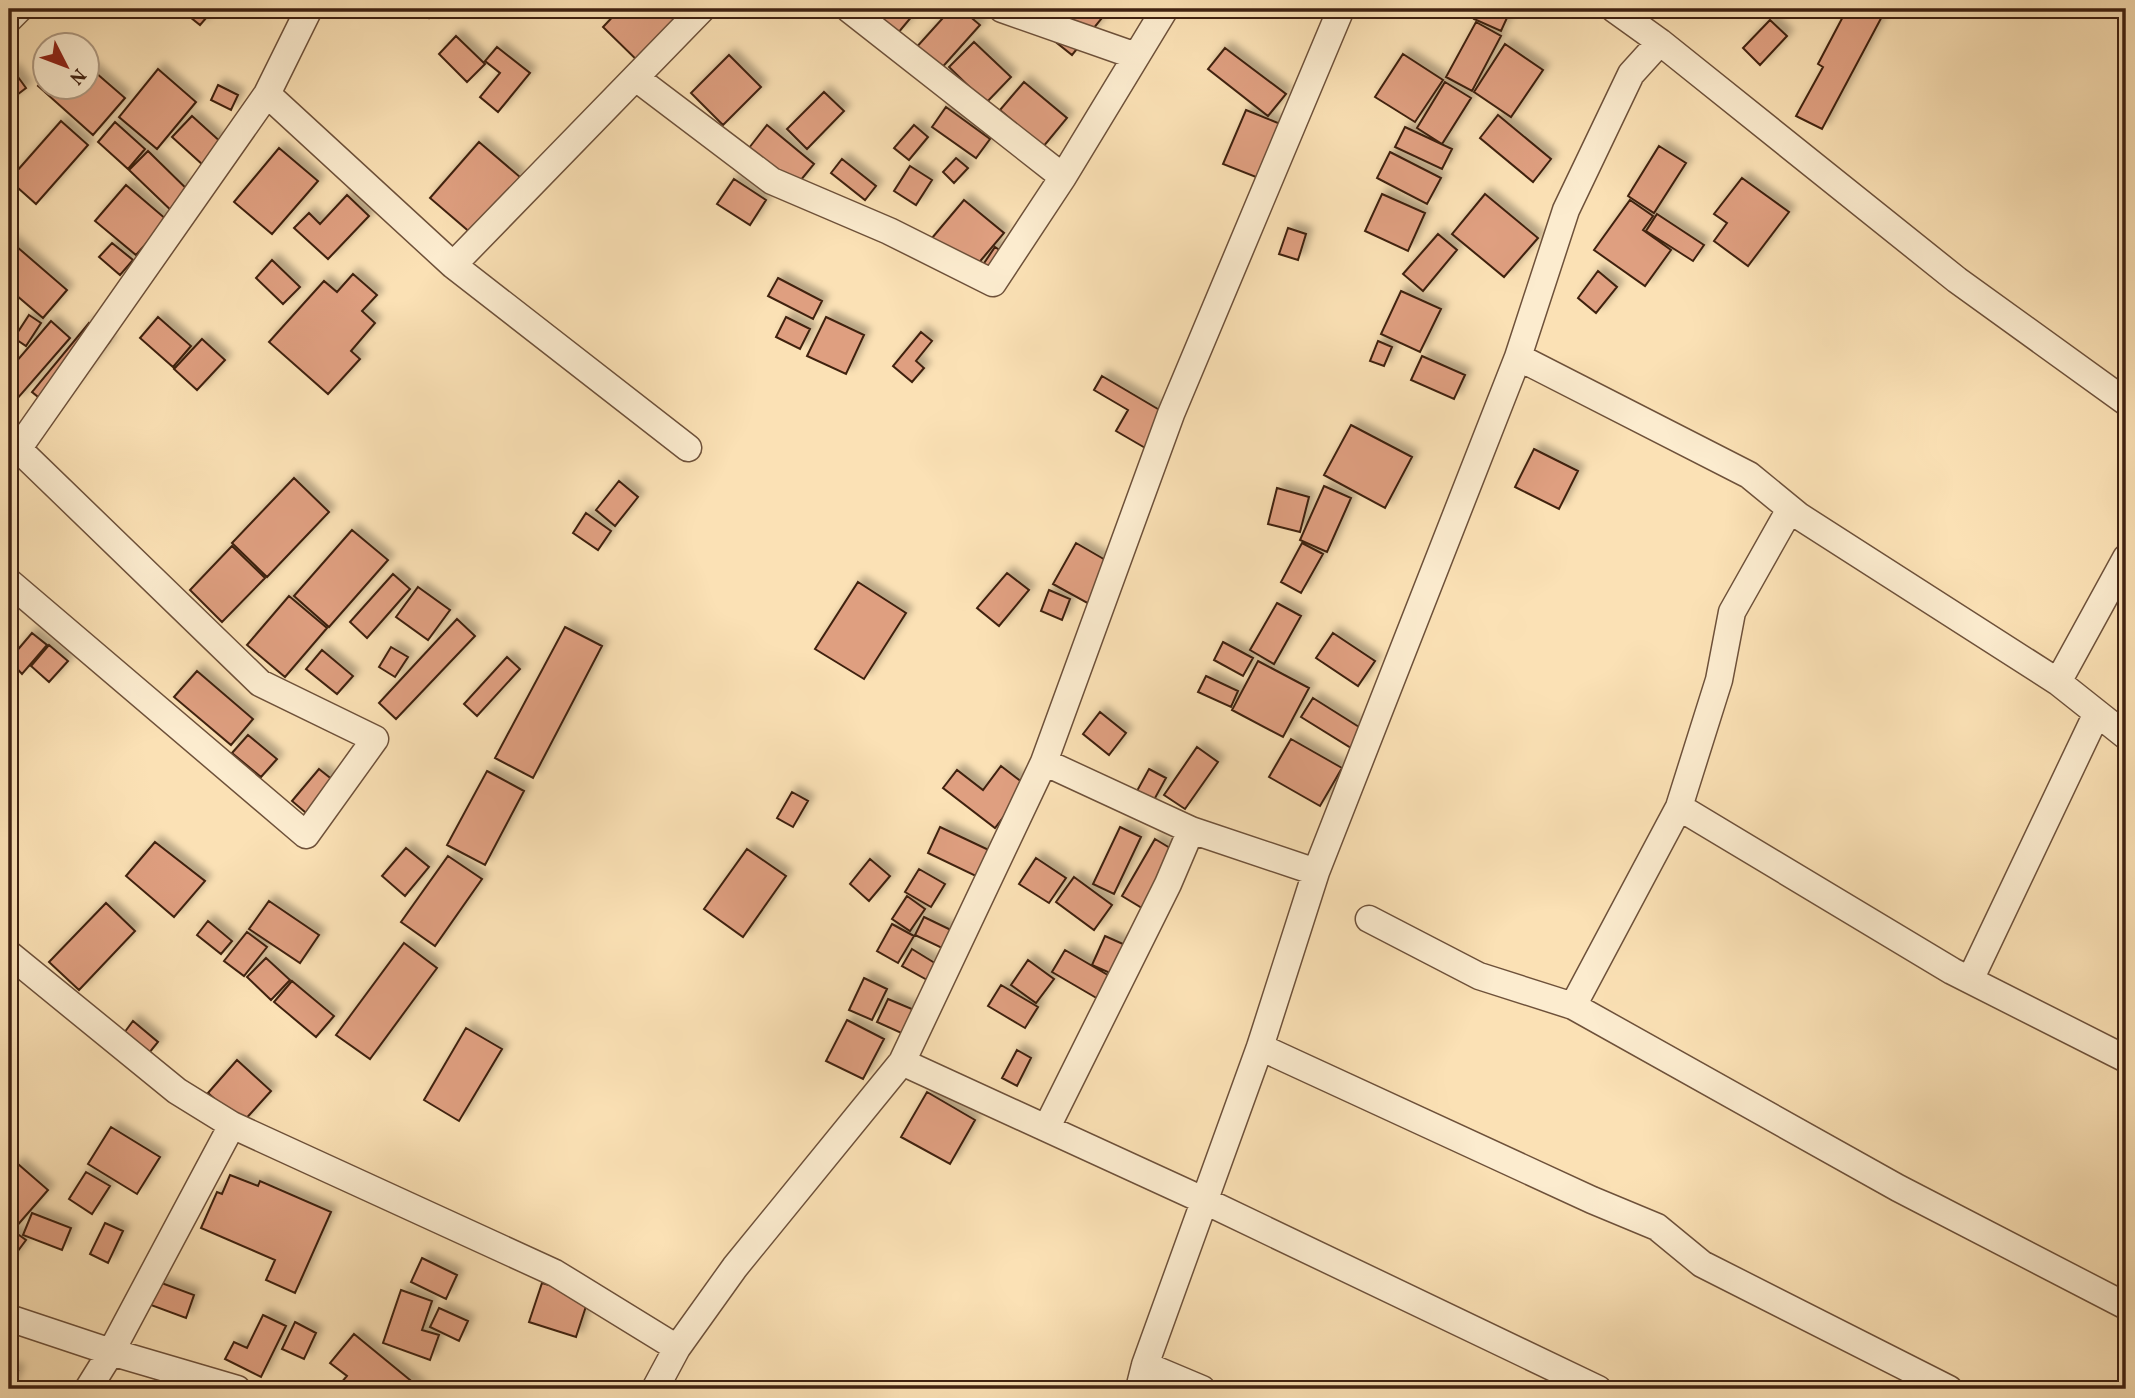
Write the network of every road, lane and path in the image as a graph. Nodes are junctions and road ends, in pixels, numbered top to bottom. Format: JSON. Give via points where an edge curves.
{"nodes":[{"id":1,"x":19,"y":9,"type":"edge"},
{"id":2,"x":309,"y":9,"type":"edge"},
{"id":3,"x":702,"y":9,"type":"edge"},
{"id":4,"x":849,"y":9,"type":"edge"},
{"id":5,"x":1002,"y":9,"type":"edge"},
{"id":6,"x":1165,"y":9,"type":"edge"},
{"id":7,"x":1341,"y":9,"type":"edge"},
{"id":8,"x":1614,"y":9,"type":"edge"},
{"id":9,"x":9,"y":19,"type":"edge"},
{"id":10,"x":1660,"y":42,"type":"junction"},
{"id":11,"x":1136,"y":56,"type":"junction"},
{"id":12,"x":636,"y":78,"type":"junction"},
{"id":13,"x":267,"y":94,"type":"junction"},
{"id":14,"x":1063,"y":177,"type":"junction"},
{"id":15,"x":453,"y":265,"type":"junction"},
{"id":16,"x":1518,"y":357,"type":"junction"},
{"id":17,"x":2126,"y":402,"type":"edge"},
{"id":18,"x":13,"y":444,"type":"edge"},
{"id":19,"x":688,"y":448,"type":"dead end"},
{"id":20,"x":1790,"y":509,"type":"junction"},
{"id":21,"x":2126,"y":558,"type":"edge"},
{"id":22,"x":9,"y":582,"type":"edge"},
{"id":23,"x":2058,"y":682,"type":"junction"},
{"id":24,"x":2097,"y":713,"type":"junction"},
{"id":25,"x":2126,"y":736,"type":"edge"},
{"id":26,"x":1044,"y":762,"type":"junction"},
{"id":27,"x":1679,"y":807,"type":"junction"},
{"id":28,"x":1191,"y":830,"type":"junction"},
{"id":29,"x":1316,"y":872,"type":"junction"},
{"id":30,"x":1369,"y":919,"type":"dead end"},
{"id":31,"x":9,"y":954,"type":"edge"},
{"id":32,"x":1970,"y":980,"type":"junction"},
{"id":33,"x":1573,"y":1006,"type":"junction"},
{"id":34,"x":1260,"y":1047,"type":"junction"},
{"id":35,"x":2126,"y":1059,"type":"edge"},
{"id":36,"x":902,"y":1062,"type":"junction"},
{"id":37,"x":232,"y":1125,"type":"junction"},
{"id":38,"x":1047,"y":1127,"type":"junction"},
{"id":39,"x":1203,"y":1200,"type":"junction"},
{"id":40,"x":2126,"y":1306,"type":"edge"},
{"id":41,"x":9,"y":1318,"type":"edge"},
{"id":42,"x":677,"y":1348,"type":"junction"},
{"id":43,"x":111,"y":1352,"type":"junction"},
{"id":44,"x":1142,"y":1377,"type":"edge"},
{"id":45,"x":1550,"y":1379,"type":"edge"},
{"id":46,"x":88,"y":1389,"type":"edge"},
{"id":47,"x":237,"y":1389,"type":"edge"},
{"id":48,"x":655,"y":1389,"type":"edge"},
{"id":49,"x":1202,"y":1389,"type":"edge"},
{"id":50,"x":1598,"y":1389,"type":"edge"},
{"id":51,"x":1949,"y":1389,"type":"edge"}],
"edges":[{"from":1,"to":9,"type":"street"},
{"from":2,"to":13,"type":"street"},
{"from":3,"to":12,"type":"street"},
{"from":4,"to":14,"type":"street"},
{"from":5,"to":11,"type":"street"},
{"from":6,"to":11,"type":"street"},
{"from":7,"to":26,"type":"street","via":[[1171,414]]},
{"from":8,"to":10,"type":"street"},
{"from":10,"to":16,"type":"street","via":[[1631,74],[1566,210]]},
{"from":10,"to":17,"type":"street","via":[[1957,280]]},
{"from":11,"to":14,"type":"street"},
{"from":12,"to":14,"type":"street","via":[[772,181],[993,283]]},
{"from":12,"to":15,"type":"street"},
{"from":13,"to":15,"type":"street"},
{"from":13,"to":18,"type":"street"},
{"from":15,"to":19,"type":"street"},
{"from":16,"to":20,"type":"street","via":[[1749,475]]},
{"from":16,"to":29,"type":"street"},
{"from":18,"to":22,"type":"street","via":[[260,683],[375,739],[306,835]]},
{"from":20,"to":23,"type":"street"},
{"from":20,"to":27,"type":"street","via":[[1732,612],[1719,680]]},
{"from":21,"to":23,"type":"street"},
{"from":23,"to":24,"type":"street"},
{"from":24,"to":25,"type":"street"},
{"from":24,"to":32,"type":"street"},
{"from":26,"to":28,"type":"street"},
{"from":26,"to":36,"type":"street"},
{"from":27,"to":32,"type":"street"},
{"from":27,"to":33,"type":"street"},
{"from":28,"to":29,"type":"street"},
{"from":28,"to":38,"type":"street"},
{"from":29,"to":34,"type":"street"},
{"from":30,"to":33,"type":"street","via":[[1479,976]]},
{"from":31,"to":37,"type":"street","via":[[177,1091]]},
{"from":32,"to":35,"type":"street"},
{"from":33,"to":40,"type":"street","via":[[1898,1188]]},
{"from":34,"to":39,"type":"street"},
{"from":34,"to":51,"type":"street","via":[[1657,1227],[1702,1264]]},
{"from":36,"to":38,"type":"street"},
{"from":36,"to":42,"type":"street","via":[[734,1266]]},
{"from":37,"to":42,"type":"street","via":[[555,1273]]},
{"from":37,"to":43,"type":"street"},
{"from":38,"to":39,"type":"street"},
{"from":39,"to":44,"type":"street"},
{"from":39,"to":45,"type":"street"},
{"from":41,"to":43,"type":"street"},
{"from":42,"to":48,"type":"street"},
{"from":43,"to":46,"type":"street"},
{"from":43,"to":47,"type":"street"},
{"from":44,"to":49,"type":"street"},
{"from":45,"to":50,"type":"street"}]}
